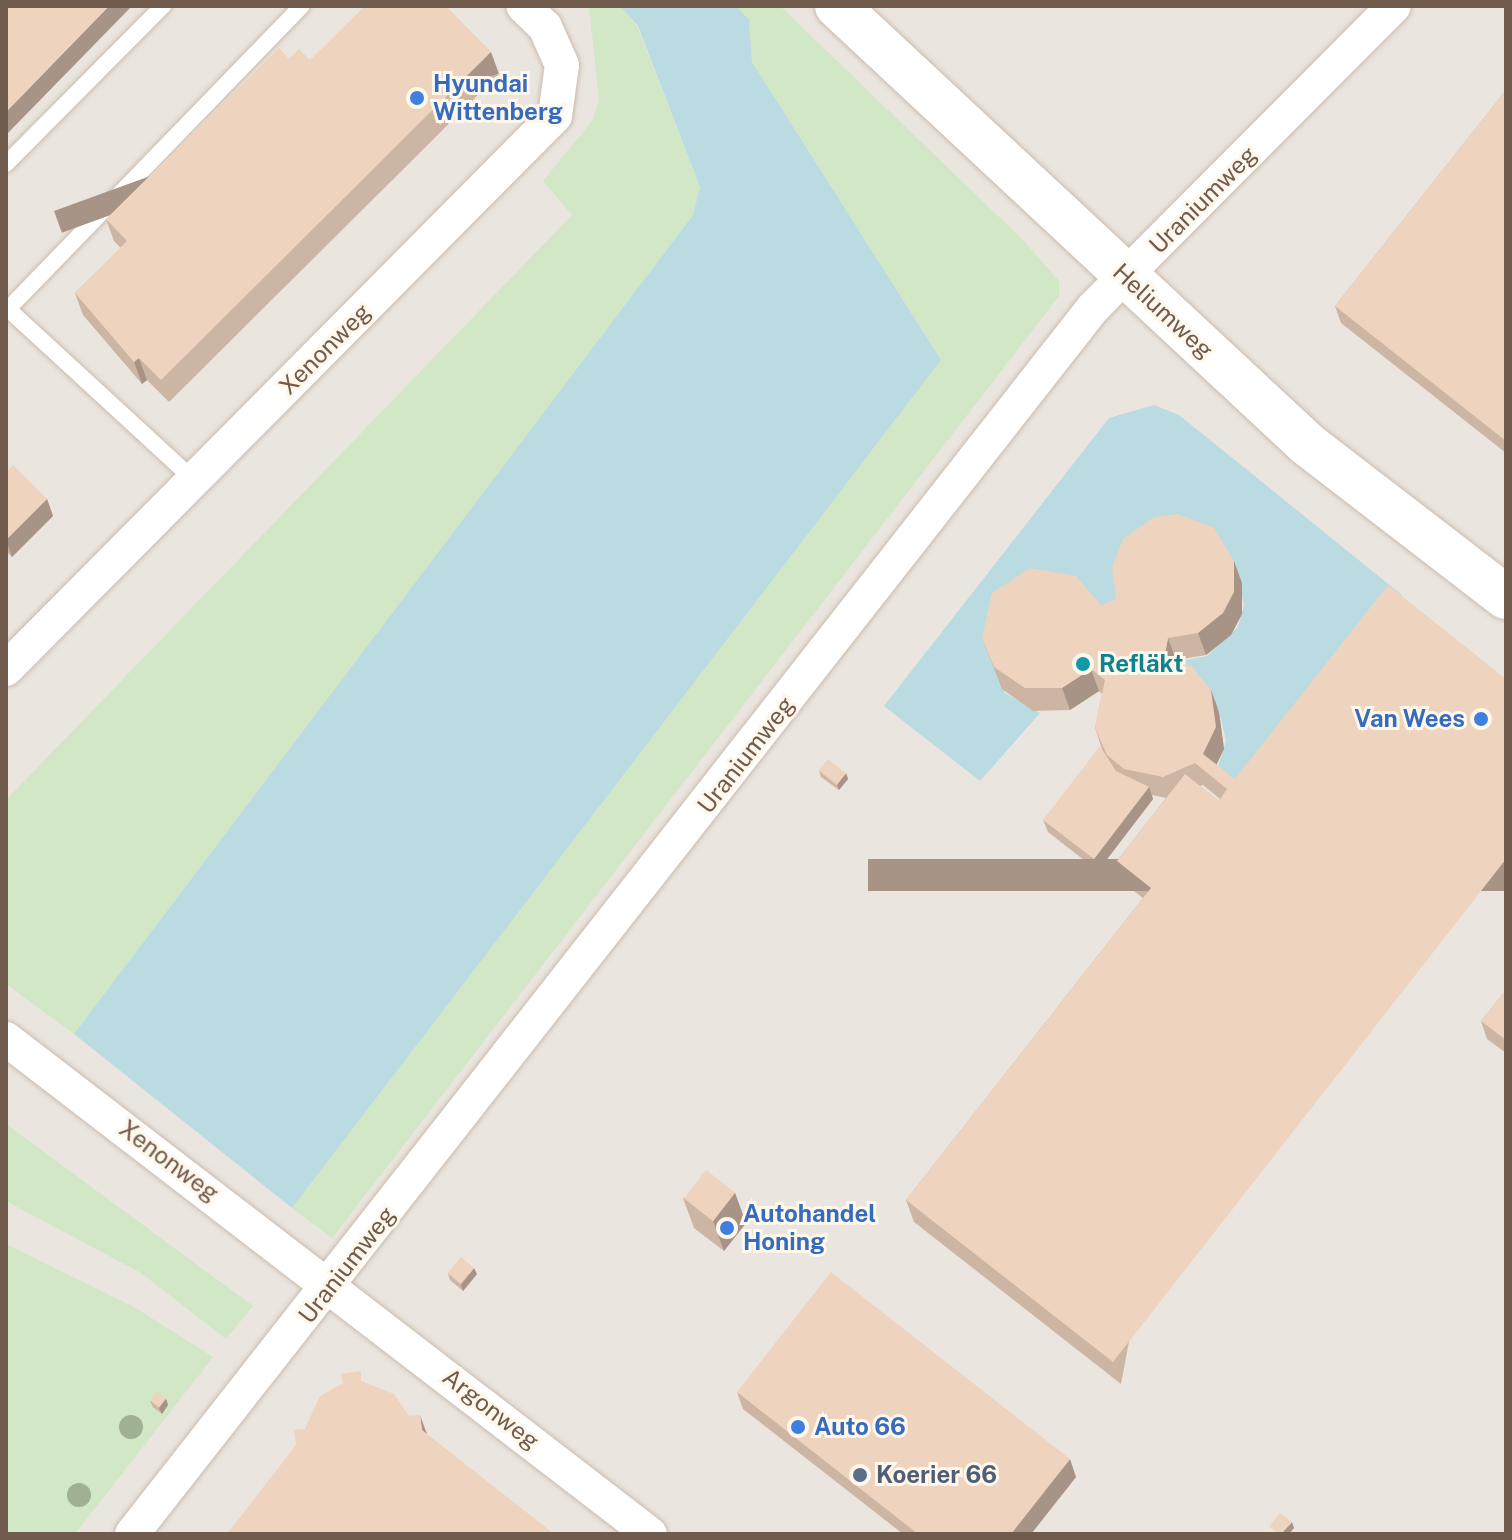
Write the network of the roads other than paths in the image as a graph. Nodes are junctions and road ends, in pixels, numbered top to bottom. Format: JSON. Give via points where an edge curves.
{"nodes":[{"id":1,"x":163,"y":6,"type":"edge"},
{"id":2,"x":302,"y":6,"type":"edge"},
{"id":3,"x":523,"y":6,"type":"edge"},
{"id":4,"x":837,"y":6,"type":"edge"},
{"id":5,"x":1394,"y":6,"type":"edge"},
{"id":6,"x":6,"y":164,"type":"edge"},
{"id":7,"x":1125,"y":277,"type":"junction"},
{"id":8,"x":195,"y":481,"type":"junction"},
{"id":9,"x":1506,"y":597,"type":"edge"},
{"id":10,"x":6,"y":669,"type":"edge"},
{"id":11,"x":6,"y":1039,"type":"edge"},
{"id":12,"x":333,"y":1283,"type":"junction"},
{"id":13,"x":132,"y":1534,"type":"edge"},
{"id":14,"x":650,"y":1534,"type":"edge"}],
"edges":[{"from":1,"to":6,"type":"lane"},
{"from":2,"to":8,"type":"lane","via":[[8,309]]},
{"from":3,"to":8,"type":"street","name":"Xenonweg","via":[[545,27],[562,65],[555,116]]},
{"from":4,"to":7,"type":"street","name":"Heliumweg"},
{"from":5,"to":7,"type":"street","name":"Uraniumweg"},
{"from":7,"to":9,"type":"street","name":"Heliumweg","via":[[1307,444]]},
{"from":7,"to":12,"type":"street","name":"Uraniumweg","via":[[1093,308]]},
{"from":8,"to":10,"type":"street","name":"Xenonweg"},
{"from":11,"to":12,"type":"street","name":"Xenonweg"},
{"from":12,"to":13,"type":"street","name":"Uraniumweg"},
{"from":12,"to":14,"type":"street","name":"Argonweg"}]}
